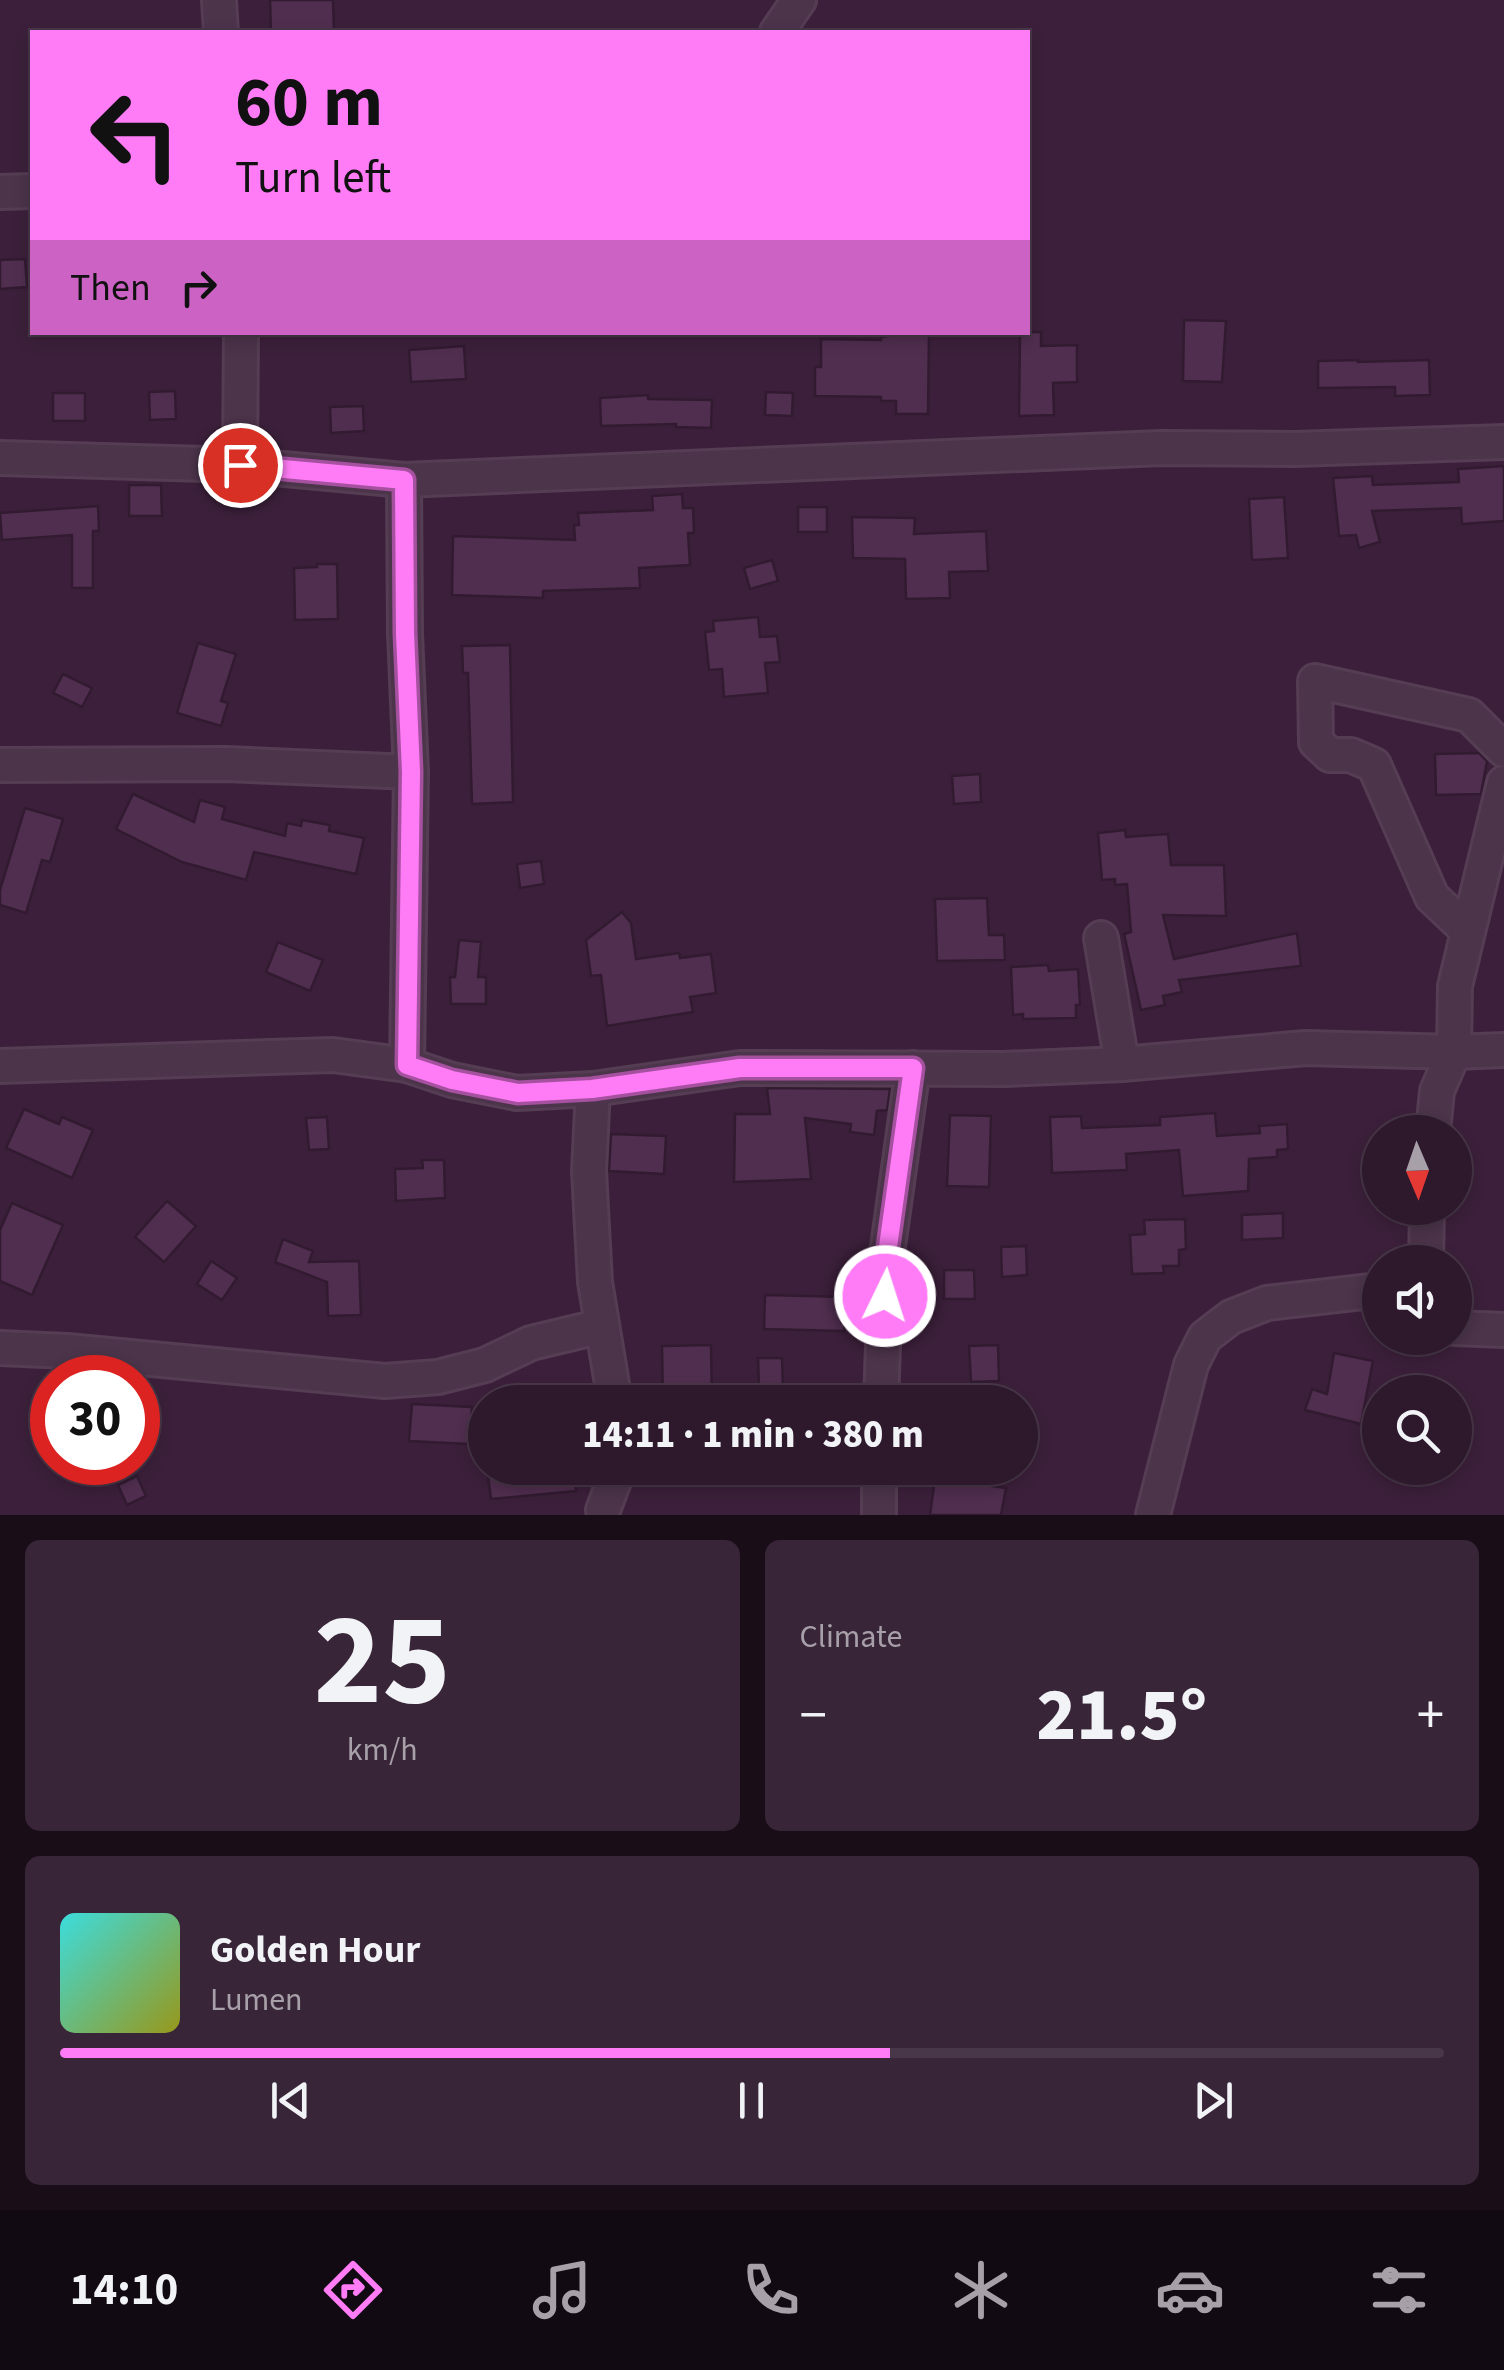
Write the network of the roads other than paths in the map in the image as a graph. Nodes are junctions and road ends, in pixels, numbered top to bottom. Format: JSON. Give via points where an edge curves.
{"nodes":[{"id":1,"x":218,"y":0,"type":"edge"},
{"id":2,"x":799,"y":0,"type":"edge"},
{"id":3,"x":222,"y":30,"type":"edge"},
{"id":4,"x":778,"y":30,"type":"edge"},
{"id":5,"x":30,"y":191,"type":"edge"},
{"id":6,"x":0,"y":192,"type":"edge"},
{"id":7,"x":242,"y":335,"type":"edge"},
{"id":8,"x":1504,"y":442,"type":"edge"},
{"id":9,"x":0,"y":458,"type":"edge"},
{"id":10,"x":240,"y":465,"type":"junction"},
{"id":11,"x":404,"y":480,"type":"junction"},
{"id":12,"x":1504,"y":750,"type":"edge"},
{"id":13,"x":0,"y":765,"type":"edge"},
{"id":14,"x":411,"y":772,"type":"junction"},
{"id":15,"x":1504,"y":783,"type":"edge"},
{"id":16,"x":1468,"y":930,"type":"junction"},
{"id":17,"x":1102,"y":938,"type":"dead end"},
{"id":18,"x":1504,"y":1050,"type":"edge"},
{"id":19,"x":1454,"y":1052,"type":"junction"},
{"id":20,"x":1122,"y":1064,"type":"junction"},
{"id":21,"x":407,"y":1065,"type":"junction"},
{"id":22,"x":0,"y":1066,"type":"edge"},
{"id":23,"x":913,"y":1068,"type":"junction"},
{"id":24,"x":592,"y":1089,"type":"junction"},
{"id":25,"x":1434,"y":1115,"type":"edge"},
{"id":26,"x":1362,"y":1292,"type":"edge"},
{"id":27,"x":602,"y":1326,"type":"junction"},
{"id":28,"x":1472,"y":1329,"type":"edge"},
{"id":29,"x":1504,"y":1330,"type":"edge"},
{"id":30,"x":0,"y":1348,"type":"edge"},
{"id":31,"x":612,"y":1385,"type":"edge"},
{"id":32,"x":882,"y":1385,"type":"edge"},
{"id":33,"x":612,"y":1485,"type":"edge"},
{"id":34,"x":879,"y":1485,"type":"edge"},
{"id":35,"x":602,"y":1510,"type":"dead end"},
{"id":36,"x":879,"y":1515,"type":"edge"},
{"id":37,"x":1153,"y":1515,"type":"edge"}],
"edges":[{"from":1,"to":3,"type":"street"},
{"from":2,"to":4,"type":"street"},
{"from":5,"to":6,"type":"street"},
{"from":7,"to":10,"type":"street"},
{"from":8,"to":11,"type":"street","via":[[1161,448]]},
{"from":9,"to":10,"type":"street"},
{"from":10,"to":11,"type":"street"},
{"from":11,"to":14,"type":"street"},
{"from":12,"to":16,"type":"street","via":[[1469,715],[1315,680],[1316,742],[1330,755],[1374,765],[1432,897]]},
{"from":13,"to":14,"type":"street"},
{"from":14,"to":21,"type":"street"},
{"from":15,"to":16,"type":"street"},
{"from":16,"to":19,"type":"street","via":[[1455,986]]},
{"from":17,"to":20,"type":"street"},
{"from":18,"to":19,"type":"street"},
{"from":19,"to":20,"type":"street","via":[[1306,1048]]},
{"from":19,"to":25,"type":"street","via":[[1436,1091]]},
{"from":20,"to":23,"type":"street"},
{"from":21,"to":22,"type":"street","via":[[278,1056]]},
{"from":21,"to":24,"type":"street","via":[[518,1093]]},
{"from":23,"to":24,"type":"street","via":[[740,1068]]},
{"from":23,"to":32,"type":"street","via":[[886,1261]]},
{"from":24,"to":27,"type":"street","via":[[588,1171]]},
{"from":26,"to":37,"type":"street","via":[[1267,1303],[1231,1317],[1205,1337],[1191,1364]]},
{"from":27,"to":30,"type":"street","via":[[531,1342],[484,1366],[385,1381]]},
{"from":27,"to":31,"type":"street"},
{"from":28,"to":29,"type":"street"},
{"from":33,"to":35,"type":"street"},
{"from":34,"to":36,"type":"street"}]}
